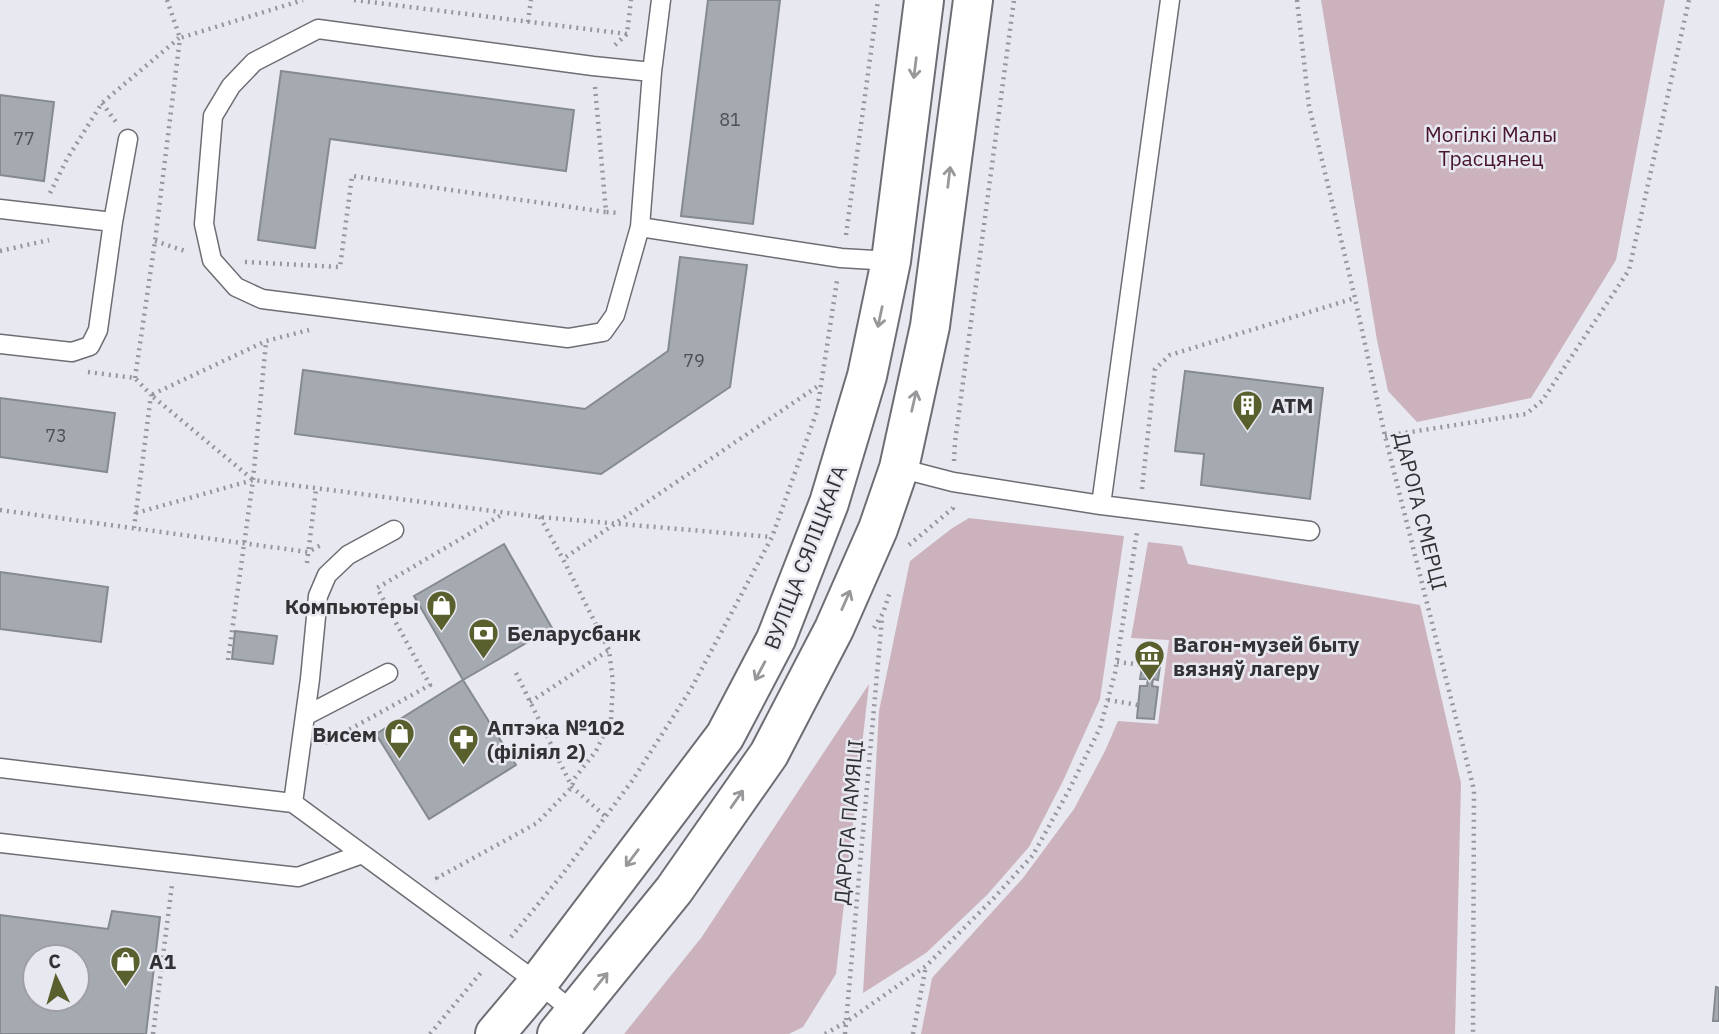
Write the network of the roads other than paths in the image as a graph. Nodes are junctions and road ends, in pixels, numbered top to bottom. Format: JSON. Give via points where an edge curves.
{"nodes":[{"id":1,"x":661,"y":0,"type":"edge"},
{"id":2,"x":924,"y":0,"type":"edge"},
{"id":3,"x":973,"y":0,"type":"edge"},
{"id":4,"x":1170,"y":0,"type":"edge"},
{"id":5,"x":652,"y":72,"type":"junction"},
{"id":6,"x":128,"y":139,"type":"dead end"},
{"id":7,"x":0,"y":209,"type":"edge"},
{"id":8,"x":641,"y":221,"type":"junction"},
{"id":9,"x":113,"y":222,"type":"junction"},
{"id":10,"x":891,"y":261,"type":"junction"},
{"id":11,"x":0,"y":344,"type":"edge"},
{"id":12,"x":899,"y":468,"type":"junction"},
{"id":13,"x":1101,"y":505,"type":"junction"},
{"id":14,"x":394,"y":530,"type":"dead end"},
{"id":15,"x":1310,"y":531,"type":"dead end"},
{"id":16,"x":388,"y":673,"type":"dead end"},
{"id":17,"x":305,"y":716,"type":"junction"},
{"id":18,"x":0,"y":768,"type":"edge"},
{"id":19,"x":293,"y":803,"type":"junction"},
{"id":20,"x":0,"y":843,"type":"edge"},
{"id":21,"x":362,"y":853,"type":"junction"},
{"id":22,"x":538,"y":983,"type":"junction"},
{"id":23,"x":566,"y":1023,"type":"edge"},
{"id":24,"x":495,"y":1034,"type":"edge"}],
"edges":[{"from":1,"to":5,"type":"lane"},
{"from":2,"to":10,"type":"main road","name":"ВУЛІЦА СЯЛІЦКАГА","one_way":true},
{"from":12,"to":3,"type":"main road","one_way":true,"via":[[930,326]]},
{"from":4,"to":13,"type":"lane"},
{"from":5,"to":8,"type":"lane"},
{"from":5,"to":8,"type":"lane","via":[[318,29],[254,62],[231,86],[213,116],[204,225],[212,260],[236,287],[262,299],[568,338],[603,332],[615,315]]},
{"from":6,"to":9,"type":"lane"},
{"from":7,"to":9,"type":"lane"},
{"from":8,"to":10,"type":"lane","via":[[841,258]]},
{"from":9,"to":11,"type":"lane","via":[[98,330],[90,346],[72,352]]},
{"from":10,"to":22,"type":"main road","name":"ВУЛІЦА СЯЛІЦКАГА","one_way":true,"via":[[867,376],[829,503],[776,639],[725,736]]},
{"from":12,"to":13,"type":"lane","via":[[953,482]]},
{"from":23,"to":12,"type":"main road","one_way":true,"via":[[674,890],[769,754],[834,629]]},
{"from":13,"to":15,"type":"lane"},
{"from":14,"to":17,"type":"lane","via":[[348,555],[327,575],[318,596]]},
{"from":16,"to":17,"type":"lane"},
{"from":17,"to":19,"type":"lane"},
{"from":18,"to":19,"type":"lane"},
{"from":19,"to":21,"type":"lane"},
{"from":20,"to":21,"type":"lane","via":[[298,877]]},
{"from":21,"to":22,"type":"lane"},
{"from":22,"to":23,"type":"lane"},
{"from":22,"to":24,"type":"main road","name":"ВУЛІЦА СЯЛІЦКАГА"}]}
